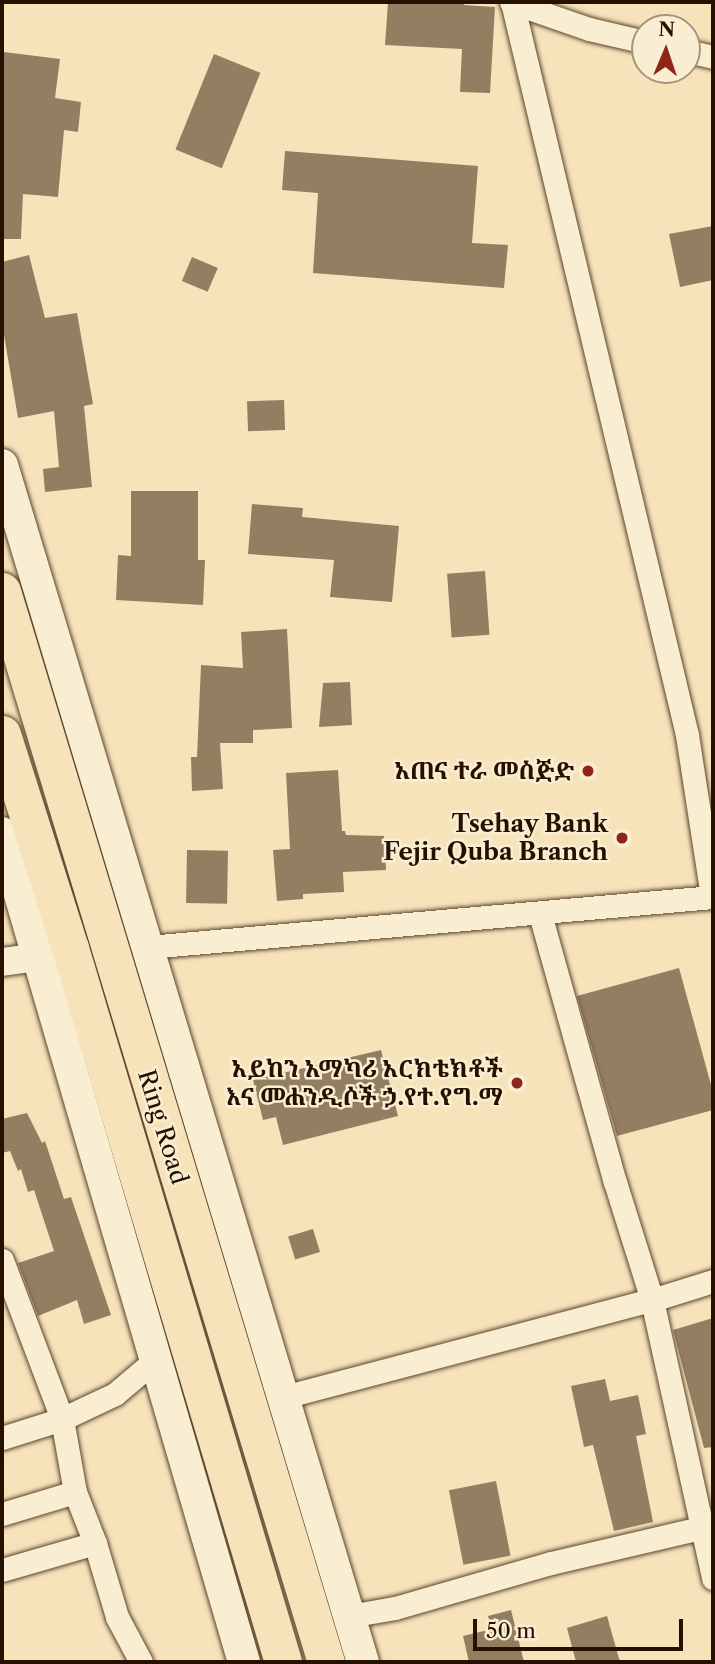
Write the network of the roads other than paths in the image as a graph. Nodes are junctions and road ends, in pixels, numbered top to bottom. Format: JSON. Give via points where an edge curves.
{"nodes":[{"id":1,"x":511,"y":2,"type":"edge"},
{"id":2,"x":631,"y":39,"type":"edge"},
{"id":3,"x":2,"y":465,"type":"edge"},
{"id":4,"x":2,"y":591,"type":"edge"},
{"id":5,"x":2,"y":734,"type":"edge"},
{"id":6,"x":2,"y":834,"type":"edge"},
{"id":7,"x":713,"y":897,"type":"edge"},
{"id":8,"x":540,"y":914,"type":"junction"},
{"id":9,"x":148,"y":947,"type":"junction"},
{"id":10,"x":39,"y":957,"type":"junction"},
{"id":11,"x":2,"y":962,"type":"edge"},
{"id":12,"x":2,"y":1261,"type":"edge"},
{"id":13,"x":713,"y":1281,"type":"edge"},
{"id":14,"x":652,"y":1300,"type":"junction"},
{"id":15,"x":154,"y":1361,"type":"junction"},
{"id":16,"x":284,"y":1397,"type":"junction"},
{"id":17,"x":62,"y":1419,"type":"junction"},
{"id":18,"x":2,"y":1438,"type":"edge"},
{"id":19,"x":75,"y":1492,"type":"junction"},
{"id":20,"x":2,"y":1514,"type":"edge"},
{"id":21,"x":707,"y":1526,"type":"edge"},
{"id":22,"x":95,"y":1543,"type":"junction"},
{"id":23,"x":2,"y":1570,"type":"edge"},
{"id":24,"x":713,"y":1578,"type":"edge"},
{"id":25,"x":349,"y":1616,"type":"junction"},
{"id":26,"x":141,"y":1662,"type":"edge"},
{"id":27,"x":244,"y":1662,"type":"edge"},
{"id":28,"x":283,"y":1662,"type":"edge"},
{"id":29,"x":326,"y":1662,"type":"edge"},
{"id":30,"x":363,"y":1662,"type":"edge"}],
"edges":[{"from":1,"to":2,"type":"street"},
{"from":1,"to":7,"type":"street","via":[[687,735]]},
{"from":3,"to":9,"type":"main road"},
{"from":4,"to":29,"type":"highway","name":"Ring Road"},
{"from":5,"to":28,"type":"highway","name":"Ring Road"},
{"from":6,"to":10,"type":"main road"},
{"from":7,"to":8,"type":"street"},
{"from":8,"to":9,"type":"street"},
{"from":8,"to":14,"type":"street"},
{"from":9,"to":16,"type":"main road"},
{"from":10,"to":11,"type":"street"},
{"from":10,"to":15,"type":"main road"},
{"from":12,"to":17,"type":"street"},
{"from":13,"to":14,"type":"street"},
{"from":14,"to":16,"type":"street"},
{"from":14,"to":21,"type":"street"},
{"from":15,"to":17,"type":"street","via":[[115,1394]]},
{"from":15,"to":27,"type":"main road"},
{"from":16,"to":25,"type":"main road"},
{"from":17,"to":18,"type":"street"},
{"from":17,"to":19,"type":"street"},
{"from":19,"to":20,"type":"street"},
{"from":19,"to":22,"type":"street"},
{"from":21,"to":24,"type":"street"},
{"from":21,"to":25,"type":"street"},
{"from":22,"to":23,"type":"street"},
{"from":22,"to":26,"type":"street","via":[[117,1617]]},
{"from":25,"to":30,"type":"main road"}]}
